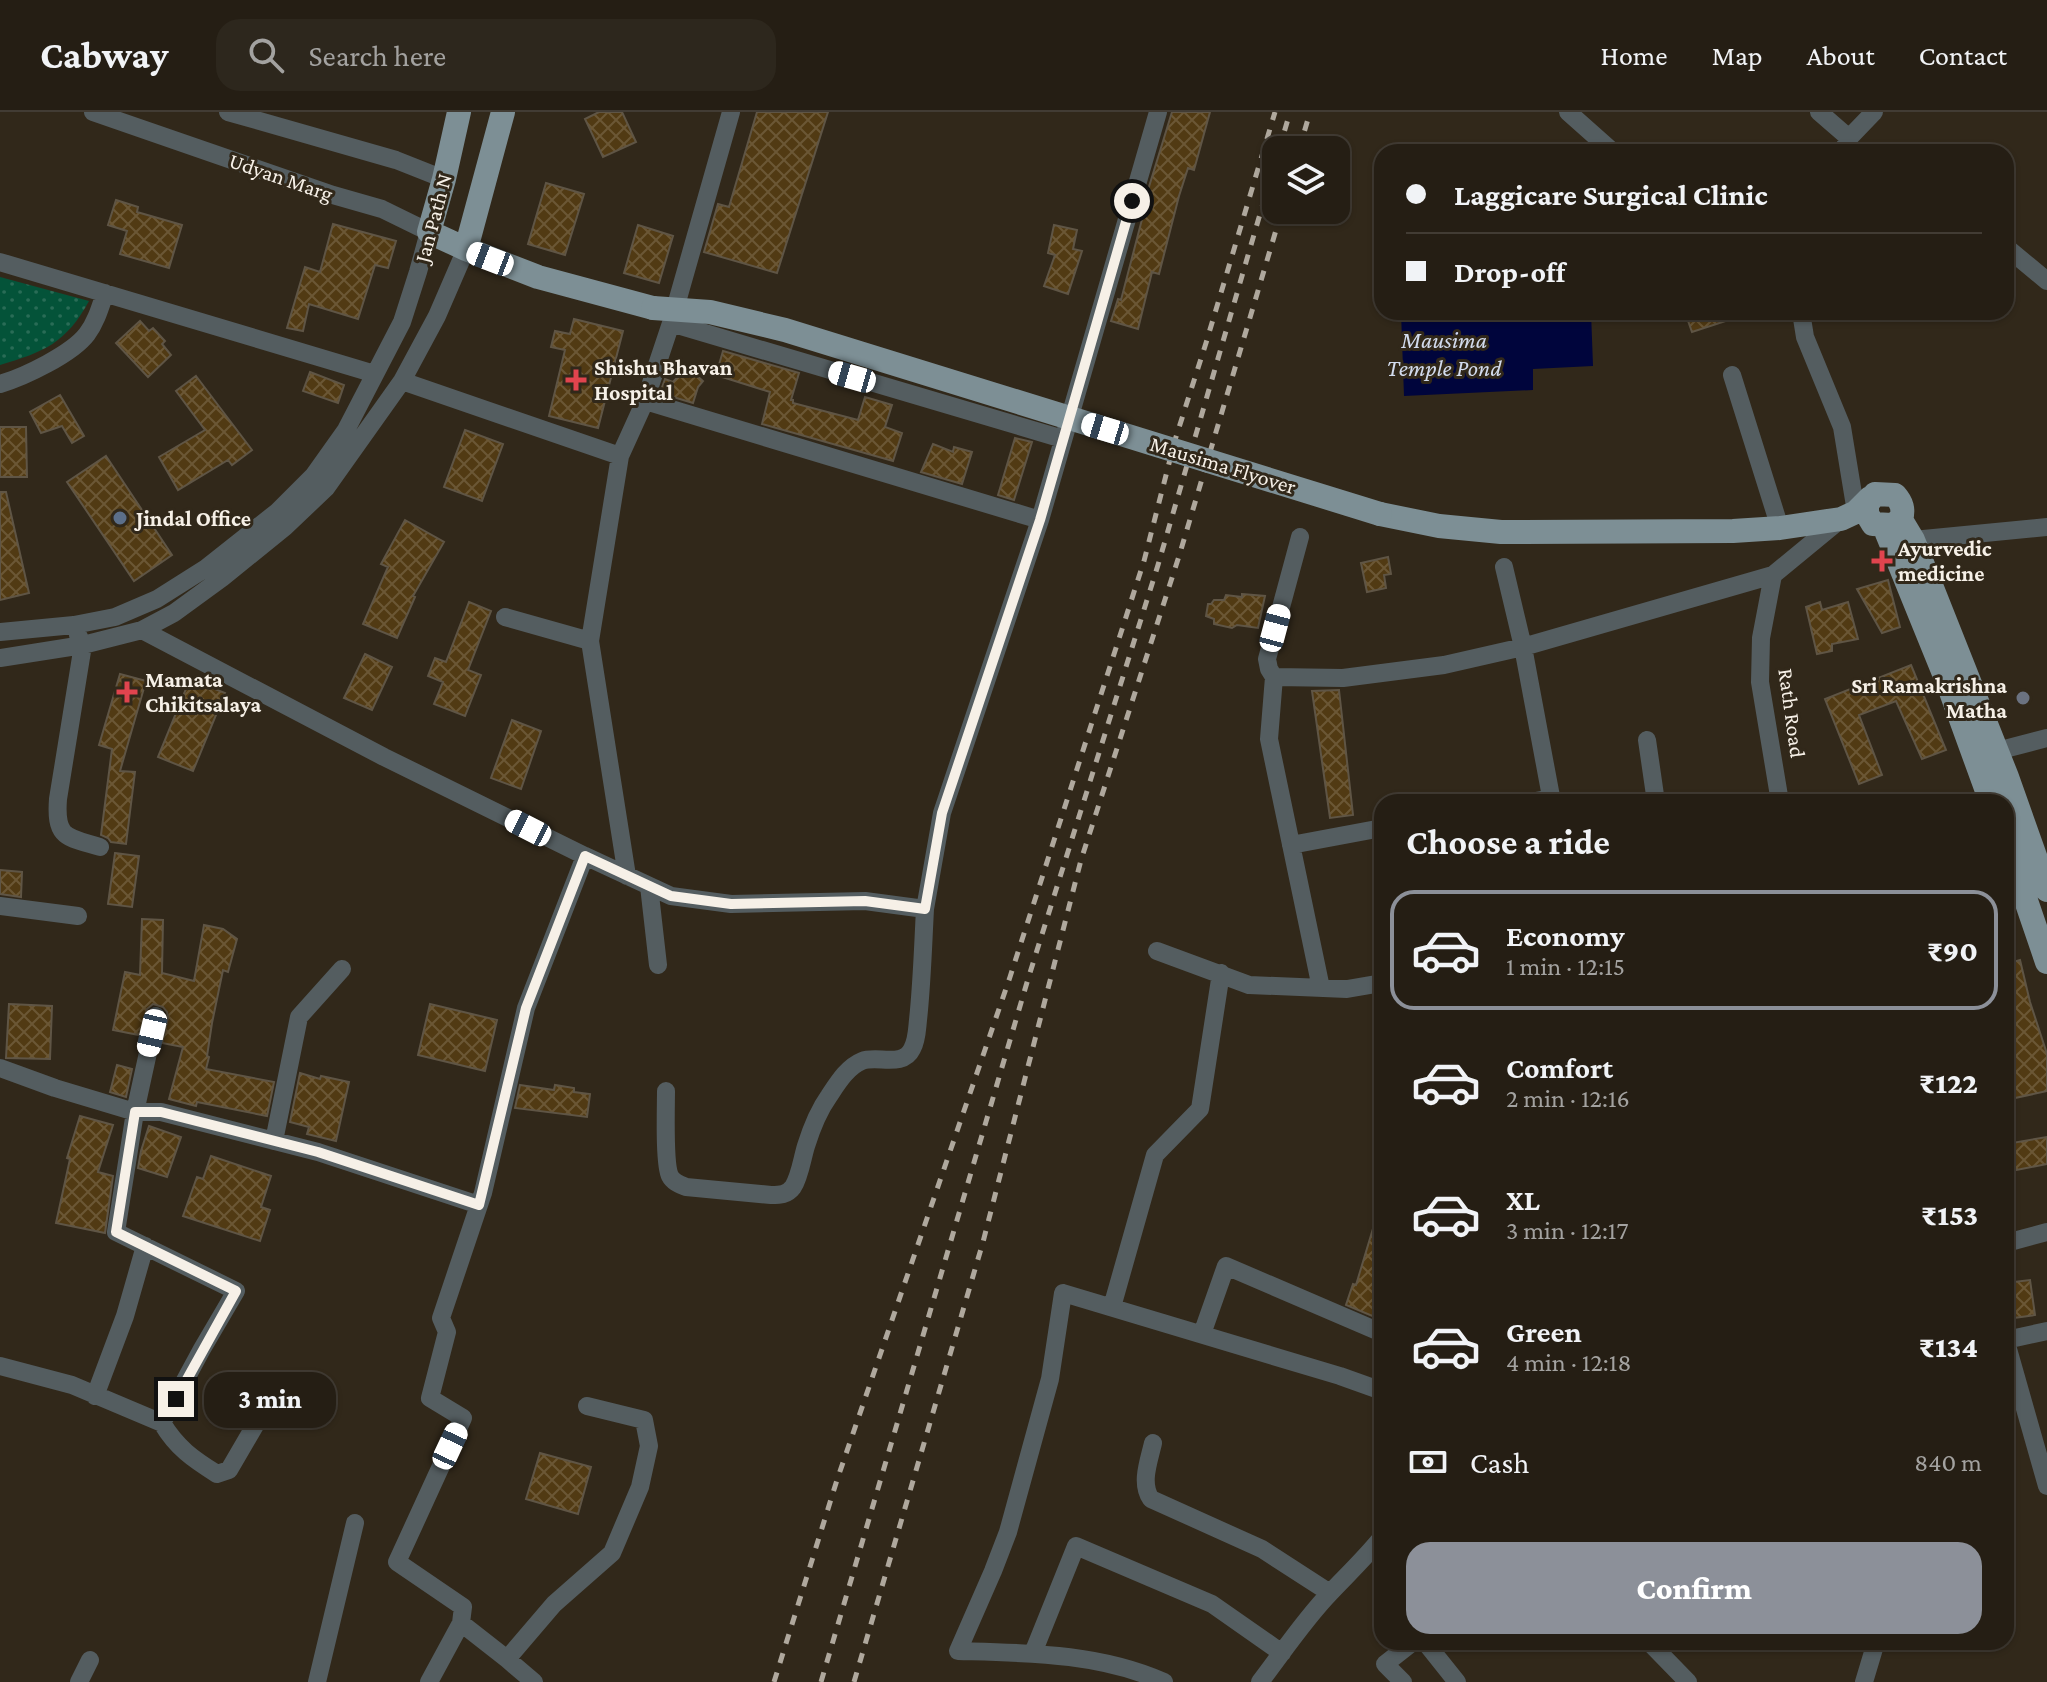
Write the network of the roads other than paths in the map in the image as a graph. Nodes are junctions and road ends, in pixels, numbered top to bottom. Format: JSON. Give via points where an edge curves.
{"nodes":[{"id":1,"x":93,"y":112,"type":"edge"},
{"id":2,"x":228,"y":112,"type":"edge"},
{"id":3,"x":459,"y":112,"type":"edge"},
{"id":4,"x":503,"y":112,"type":"edge"},
{"id":5,"x":731,"y":112,"type":"edge"},
{"id":6,"x":1158,"y":112,"type":"edge"},
{"id":7,"x":1568,"y":112,"type":"edge"},
{"id":8,"x":1819,"y":112,"type":"edge"},
{"id":9,"x":1874,"y":112,"type":"edge"},
{"id":10,"x":1604,"y":144,"type":"edge"},
{"id":11,"x":1845,"y":144,"type":"edge"},
{"id":12,"x":1847,"y":144,"type":"edge"},
{"id":13,"x":444,"y":179,"type":"junction"},
{"id":14,"x":482,"y":190,"type":"junction"},
{"id":15,"x":429,"y":232,"type":"junction"},
{"id":16,"x":466,"y":249,"type":"junction"},
{"id":17,"x":2014,"y":254,"type":"edge"},
{"id":18,"x":0,"y":262,"type":"edge"},
{"id":19,"x":538,"y":277,"type":"joint"},
{"id":20,"x":2047,"y":281,"type":"edge"},
{"id":21,"x":105,"y":293,"type":"junction"},
{"id":22,"x":662,"y":316,"type":"junction"},
{"id":23,"x":1802,"y":320,"type":"edge"},
{"id":24,"x":375,"y":374,"type":"junction"},
{"id":25,"x":1732,"y":375,"type":"dead end"},
{"id":26,"x":402,"y":381,"type":"junction"},
{"id":27,"x":0,"y":384,"type":"edge"},
{"id":28,"x":645,"y":401,"type":"junction"},
{"id":29,"x":1063,"y":439,"type":"junction"},
{"id":30,"x":620,"y":456,"type":"junction"},
{"id":31,"x":1856,"y":510,"type":"junction"},
{"id":32,"x":1040,"y":520,"type":"junction"},
{"id":33,"x":2047,"y":527,"type":"edge"},
{"id":34,"x":1780,"y":528,"type":"junction"},
{"id":35,"x":1900,"y":529,"type":"junction"},
{"id":36,"x":1300,"y":537,"type":"dead end"},
{"id":37,"x":1504,"y":567,"type":"dead end"},
{"id":38,"x":1773,"y":575,"type":"junction"},
{"id":39,"x":505,"y":617,"type":"dead end"},
{"id":40,"x":74,"y":625,"type":"junction"},
{"id":41,"x":142,"y":630,"type":"junction"},
{"id":42,"x":0,"y":632,"type":"edge"},
{"id":43,"x":590,"y":641,"type":"junction"},
{"id":44,"x":83,"y":645,"type":"junction"},
{"id":45,"x":1523,"y":647,"type":"junction"},
{"id":46,"x":0,"y":658,"type":"edge"},
{"id":47,"x":1274,"y":677,"type":"junction"},
{"id":48,"x":2047,"y":738,"type":"edge"},
{"id":49,"x":1647,"y":740,"type":"dead end"},
{"id":50,"x":1997,"y":751,"type":"junction"},
{"id":51,"x":1551,"y":794,"type":"edge"},
{"id":52,"x":1655,"y":794,"type":"edge"},
{"id":53,"x":1779,"y":794,"type":"edge"},
{"id":54,"x":1988,"y":794,"type":"edge"},
{"id":55,"x":2012,"y":794,"type":"edge"},
{"id":56,"x":2014,"y":798,"type":"edge"},
{"id":57,"x":1374,"y":829,"type":"edge"},
{"id":58,"x":1291,"y":845,"type":"junction"},
{"id":59,"x":100,"y":847,"type":"dead end"},
{"id":60,"x":585,"y":856,"type":"junction"},
{"id":61,"x":2014,"y":865,"type":"edge"},
{"id":62,"x":627,"y":876,"type":"junction"},
{"id":63,"x":649,"y":886,"type":"junction"},
{"id":64,"x":2047,"y":890,"type":"edge"},
{"id":65,"x":0,"y":906,"type":"edge"},
{"id":66,"x":925,"y":909,"type":"junction"},
{"id":67,"x":78,"y":916,"type":"dead end"},
{"id":68,"x":1157,"y":951,"type":"dead end"},
{"id":69,"x":2047,"y":962,"type":"edge"},
{"id":70,"x":658,"y":965,"type":"dead end"},
{"id":71,"x":342,"y":969,"type":"dead end"},
{"id":72,"x":1221,"y":973,"type":"junction"},
{"id":73,"x":1374,"y":984,"type":"edge"},
{"id":74,"x":1321,"y":988,"type":"junction"},
{"id":75,"x":156,"y":1016,"type":"dead end"},
{"id":76,"x":0,"y":1068,"type":"edge"},
{"id":77,"x":666,"y":1091,"type":"dead end"},
{"id":78,"x":135,"y":1112,"type":"junction"},
{"id":79,"x":274,"y":1141,"type":"junction"},
{"id":80,"x":479,"y":1205,"type":"junction"},
{"id":81,"x":2047,"y":1232,"type":"edge"},
{"id":82,"x":2014,"y":1241,"type":"edge"},
{"id":83,"x":145,"y":1246,"type":"junction"},
{"id":84,"x":1112,"y":1307,"type":"junction"},
{"id":85,"x":1374,"y":1330,"type":"edge"},
{"id":86,"x":2047,"y":1331,"type":"edge"},
{"id":87,"x":1202,"y":1334,"type":"junction"},
{"id":88,"x":2014,"y":1339,"type":"edge"},
{"id":89,"x":0,"y":1366,"type":"edge"},
{"id":90,"x":2014,"y":1369,"type":"edge"},
{"id":91,"x":278,"y":1386,"type":"dead end"},
{"id":92,"x":1374,"y":1388,"type":"edge"},
{"id":93,"x":95,"y":1396,"type":"junction"},
{"id":94,"x":587,"y":1406,"type":"dead end"},
{"id":95,"x":162,"y":1423,"type":"junction"},
{"id":96,"x":1153,"y":1443,"type":"dead end"},
{"id":97,"x":2047,"y":1486,"type":"edge"},
{"id":98,"x":355,"y":1523,"type":"dead end"},
{"id":99,"x":1374,"y":1548,"type":"edge"},
{"id":100,"x":1330,"y":1593,"type":"junction"},
{"id":101,"x":461,"y":1623,"type":"junction"},
{"id":102,"x":1403,"y":1650,"type":"edge"},
{"id":103,"x":1431,"y":1650,"type":"edge"},
{"id":104,"x":1657,"y":1650,"type":"edge"},
{"id":105,"x":1874,"y":1650,"type":"edge"},
{"id":106,"x":1033,"y":1653,"type":"junction"},
{"id":107,"x":1282,"y":1653,"type":"junction"},
{"id":108,"x":507,"y":1659,"type":"junction"},
{"id":109,"x":90,"y":1660,"type":"dead end"},
{"id":110,"x":79,"y":1682,"type":"edge"},
{"id":111,"x":317,"y":1682,"type":"edge"},
{"id":112,"x":429,"y":1682,"type":"edge"},
{"id":113,"x":534,"y":1682,"type":"edge"},
{"id":114,"x":1164,"y":1682,"type":"edge"},
{"id":115,"x":1260,"y":1682,"type":"edge"},
{"id":116,"x":1403,"y":1682,"type":"edge"},
{"id":117,"x":1457,"y":1682,"type":"edge"},
{"id":118,"x":1688,"y":1682,"type":"edge"},
{"id":119,"x":1864,"y":1682,"type":"edge"}],
"edges":[{"from":1,"to":15,"type":"street","name":"Udyan Marg","via":[[382,209]]},
{"from":2,"to":13,"type":"street","name":"Udyan Marg"},
{"from":3,"to":13,"type":"main road","name":"Jan Path N"},
{"from":4,"to":14,"type":"main road"},
{"from":5,"to":22,"type":"street"},
{"from":6,"to":29,"type":"street"},
{"from":7,"to":10,"type":"street"},
{"from":8,"to":11,"type":"street"},
{"from":9,"to":12,"type":"street"},
{"from":13,"to":14,"type":"main road","name":"Udyan Marg"},
{"from":13,"to":15,"type":"main road","name":"Jan Path N"},
{"from":14,"to":16,"type":"main road"},
{"from":15,"to":16,"type":"main road","name":"Udyan Marg"},
{"from":15,"to":24,"type":"street","name":"Jan Path N","via":[[402,322]]},
{"from":16,"to":19,"type":"main road","name":"Udyan Marg"},
{"from":16,"to":26,"type":"street"},
{"from":17,"to":20,"type":"street"},
{"from":18,"to":21,"type":"street"},
{"from":19,"to":22,"type":"main road","name":"Mausima Flyover"},
{"from":21,"to":24,"type":"street"},
{"from":21,"to":27,"type":"street","via":[[86,336],[52,361]]},
{"from":22,"to":28,"type":"street"},
{"from":22,"to":29,"type":"street"},
{"from":22,"to":34,"type":"main road","name":"Mausima Flyover","bridge":true,"via":[[710,312],[785,330],[1380,514],[1439,526],[1501,532]]},
{"from":23,"to":31,"type":"street","via":[[1842,427]]},
{"from":24,"to":40,"type":"street","name":"Jan Path N","via":[[346,430],[314,475],[246,538],[157,599],[115,617]]},
{"from":25,"to":34,"type":"street"},
{"from":26,"to":30,"type":"street"},
{"from":26,"to":41,"type":"street","via":[[326,488],[222,578]]},
{"from":28,"to":30,"type":"street"},
{"from":28,"to":32,"type":"street"},
{"from":29,"to":32,"type":"street"},
{"from":30,"to":43,"type":"street"},
{"from":31,"to":34,"type":"main road","name":"Mausima Flyover"},
{"from":31,"to":35,"type":"main road","via":[[1867,504],[1873,524]]},
{"from":31,"to":38,"type":"street"},
{"from":32,"to":66,"type":"street","via":[[942,813]]},
{"from":33,"to":35,"type":"street"},
{"from":35,"to":50,"type":"main road"},
{"from":35,"to":54,"type":"main road"},
{"from":36,"to":47,"type":"street","via":[[1267,659]]},
{"from":37,"to":45,"type":"street"},
{"from":38,"to":45,"type":"street"},
{"from":38,"to":53,"type":"street","name":"Rath Road","via":[[1761,638],[1760,682]]},
{"from":39,"to":43,"type":"street"},
{"from":40,"to":42,"type":"street","name":"Jan Path N"},
{"from":40,"to":44,"type":"street"},
{"from":41,"to":44,"type":"street"},
{"from":41,"to":60,"type":"street"},
{"from":43,"to":62,"type":"street"},
{"from":44,"to":46,"type":"street"},
{"from":44,"to":59,"type":"street","via":[[58,822],[68,837]]},
{"from":45,"to":47,"type":"street","via":[[1444,665],[1343,678]]},
{"from":45,"to":51,"type":"street"},
{"from":47,"to":58,"type":"street","via":[[1269,739]]},
{"from":48,"to":50,"type":"street"},
{"from":49,"to":52,"type":"street"},
{"from":50,"to":55,"type":"main road"},
{"from":56,"to":64,"type":"main road"},
{"from":57,"to":58,"type":"street"},
{"from":58,"to":74,"type":"street"},
{"from":60,"to":62,"type":"street"},
{"from":60,"to":80,"type":"street","via":[[526,1008]]},
{"from":61,"to":69,"type":"main road"},
{"from":62,"to":63,"type":"street"},
{"from":63,"to":66,"type":"street","via":[[671,896],[731,904],[865,901]]},
{"from":63,"to":70,"type":"street"},
{"from":65,"to":67,"type":"street"},
{"from":66,"to":77,"type":"street","via":[[920,1006],[911,1052],[852,1066],[826,1099],[791,1190],[771,1195],[686,1187],[672,1179],[667,1167]]},
{"from":68,"to":72,"type":"street"},
{"from":71,"to":79,"type":"street","via":[[299,1017]]},
{"from":72,"to":74,"type":"street","via":[[1249,985]]},
{"from":72,"to":84,"type":"street","via":[[1200,1109],[1155,1155]]},
{"from":73,"to":74,"type":"street"},
{"from":75,"to":78,"type":"street"},
{"from":76,"to":78,"type":"street"},
{"from":78,"to":79,"type":"street","via":[[161,1112]]},
{"from":78,"to":83,"type":"street","via":[[116,1232]]},
{"from":79,"to":80,"type":"street"},
{"from":80,"to":101,"type":"street","via":[[441,1318],[447,1332],[430,1398],[463,1418],[397,1562],[463,1607]]},
{"from":81,"to":82,"type":"street"},
{"from":83,"to":93,"type":"street"},
{"from":83,"to":95,"type":"street","via":[[236,1291]]},
{"from":84,"to":87,"type":"street"},
{"from":84,"to":106,"type":"street","via":[[1063,1293],[1050,1379],[1008,1532],[958,1651]]},
{"from":85,"to":87,"type":"street","via":[[1226,1266]]},
{"from":86,"to":88,"type":"street"},
{"from":87,"to":92,"type":"street"},
{"from":89,"to":93,"type":"street"},
{"from":90,"to":97,"type":"street"},
{"from":91,"to":95,"type":"street","via":[[229,1470],[217,1474],[186,1455]]},
{"from":93,"to":95,"type":"street"},
{"from":94,"to":108,"type":"street","via":[[644,1420],[649,1446],[640,1487],[612,1553],[554,1604]]},
{"from":96,"to":100,"type":"street","via":[[1145,1479],[1151,1499],[1262,1549]]},
{"from":98,"to":111,"type":"street"},
{"from":99,"to":100,"type":"street"},
{"from":100,"to":107,"type":"street"},
{"from":101,"to":108,"type":"street"},
{"from":101,"to":112,"type":"street"},
{"from":102,"to":116,"type":"street","via":[[1385,1664]]},
{"from":103,"to":117,"type":"street"},
{"from":104,"to":118,"type":"street"},
{"from":105,"to":119,"type":"street"},
{"from":106,"to":107,"type":"street","via":[[1076,1546],[1212,1604]]},
{"from":106,"to":114,"type":"street","via":[[1085,1659]]},
{"from":107,"to":115,"type":"street"},
{"from":108,"to":113,"type":"street"},
{"from":109,"to":110,"type":"street"}]}
